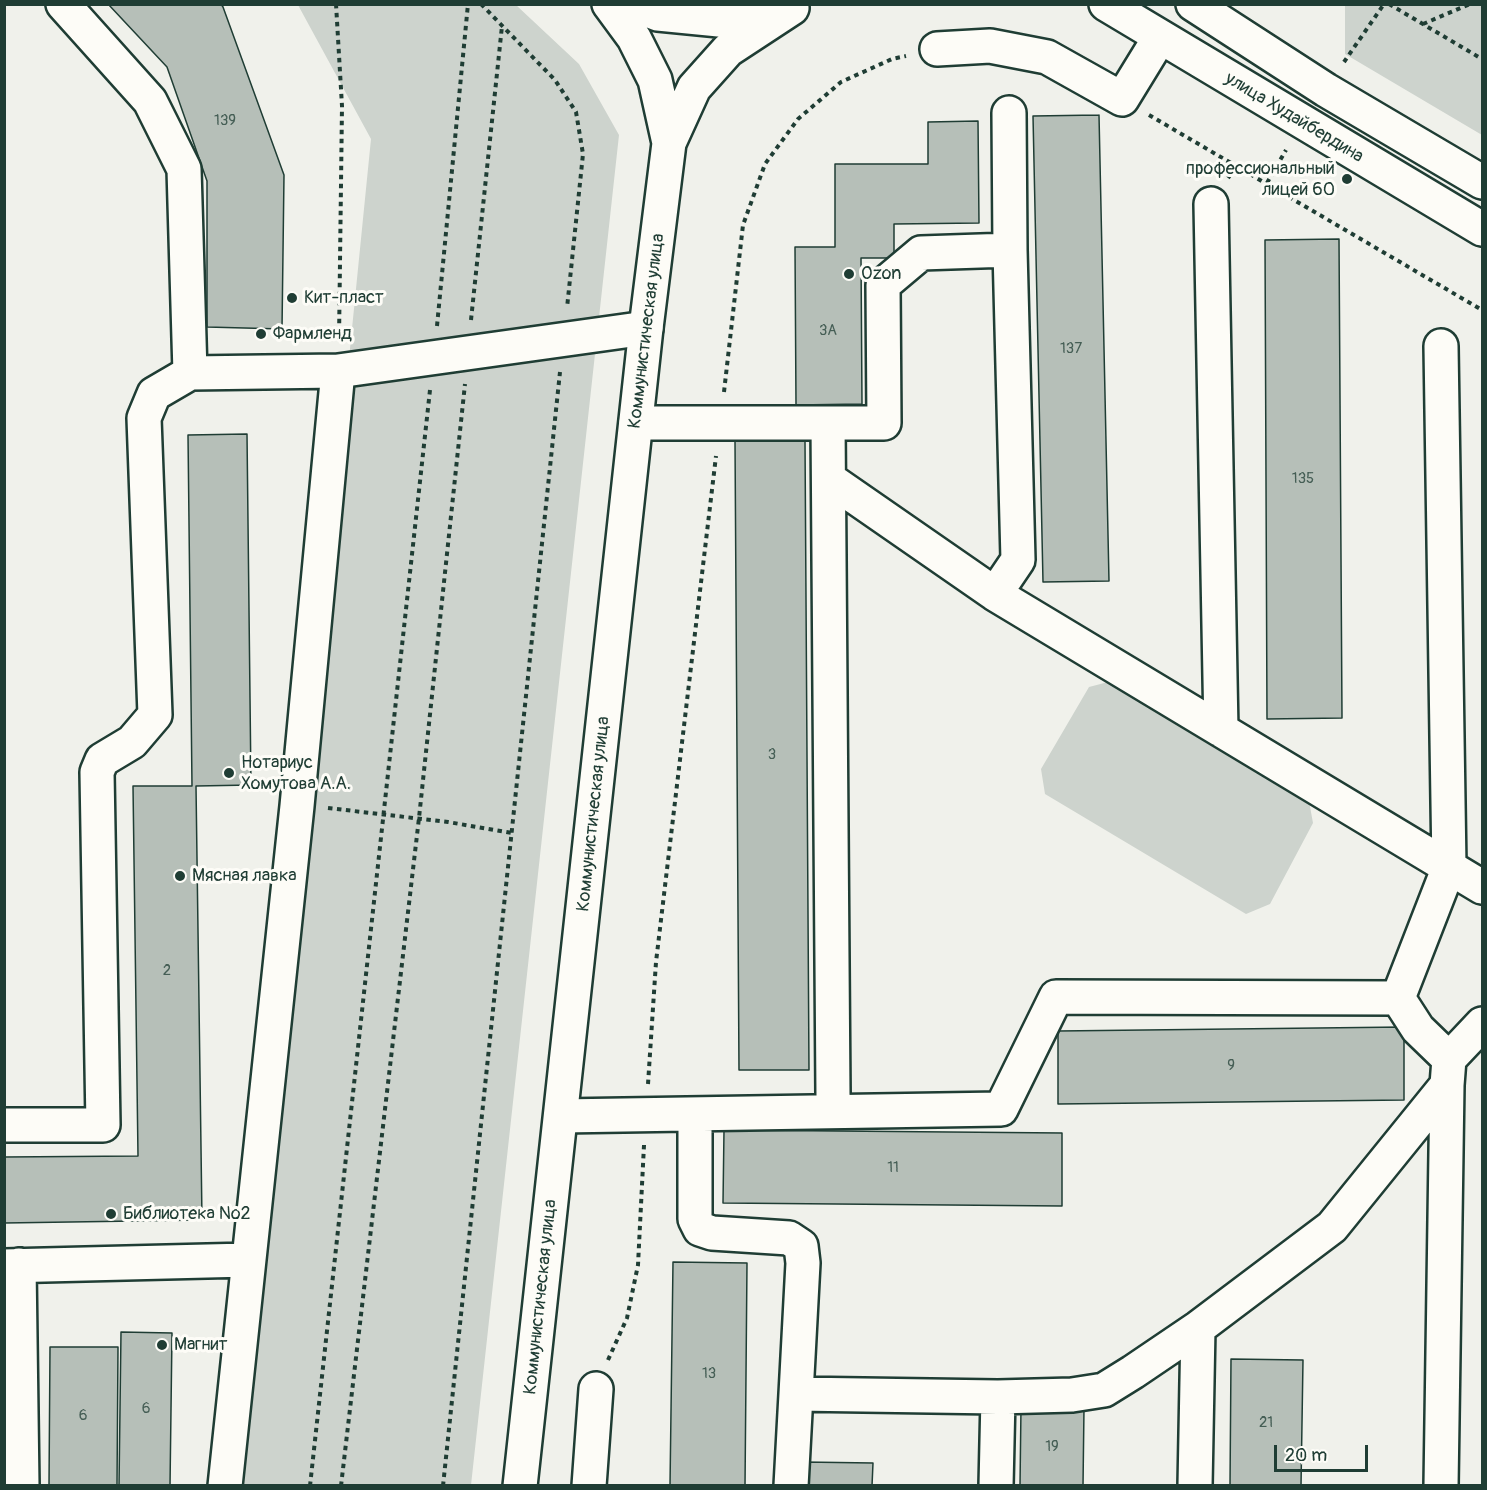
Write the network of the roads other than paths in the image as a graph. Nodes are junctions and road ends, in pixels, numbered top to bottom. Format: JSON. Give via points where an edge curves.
{"nodes":[{"id":1,"x":63,"y":4,"type":"edge"},
{"id":2,"x":609,"y":4,"type":"edge"},
{"id":3,"x":632,"y":4,"type":"edge"},
{"id":4,"x":1107,"y":4,"type":"edge"},
{"id":5,"x":1193,"y":4,"type":"edge"},
{"id":6,"x":796,"y":6,"type":"edge"},
{"id":7,"x":1160,"y":37,"type":"junction"},
{"id":8,"x":937,"y":49,"type":"road end"},
{"id":9,"x":1009,"y":113,"type":"dead end"},
{"id":10,"x":669,"y":143,"type":"junction"},
{"id":11,"x":1482,"y":182,"type":"edge"},
{"id":12,"x":1211,"y":204,"type":"dead end"},
{"id":13,"x":1482,"y":230,"type":"edge"},
{"id":14,"x":1010,"y":250,"type":"junction"},
{"id":15,"x":646,"y":328,"type":"junction"},
{"id":16,"x":1442,"y":346,"type":"dead end"},
{"id":17,"x":338,"y":371,"type":"junction"},
{"id":18,"x":190,"y":373,"type":"junction"},
{"id":19,"x":636,"y":423,"type":"junction"},
{"id":20,"x":828,"y":423,"type":"junction"},
{"id":21,"x":829,"y":479,"type":"junction"},
{"id":22,"x":995,"y":594,"type":"junction"},
{"id":23,"x":1221,"y":730,"type":"junction"},
{"id":24,"x":1449,"y":867,"type":"junction"},
{"id":25,"x":1482,"y":887,"type":"edge"},
{"id":26,"x":1398,"y":998,"type":"junction"},
{"id":27,"x":1482,"y":1024,"type":"edge"},
{"id":28,"x":1448,"y":1072,"type":"junction"},
{"id":29,"x":833,"y":1095,"type":"dead end"},
{"id":30,"x":695,"y":1114,"type":"junction"},
{"id":31,"x":561,"y":1116,"type":"junction"},
{"id":32,"x":4,"y":1125,"type":"edge"},
{"id":33,"x":248,"y":1260,"type":"junction"},
{"id":34,"x":12,"y":1265,"type":"edge"},
{"id":35,"x":1198,"y":1328,"type":"junction"},
{"id":36,"x":596,"y":1389,"type":"road end"},
{"id":37,"x":796,"y":1394,"type":"junction"},
{"id":38,"x":998,"y":1397,"type":"junction"},
{"id":39,"x":22,"y":1485,"type":"edge"},
{"id":40,"x":225,"y":1485,"type":"edge"},
{"id":41,"x":520,"y":1485,"type":"edge"},
{"id":42,"x":589,"y":1485,"type":"edge"},
{"id":43,"x":791,"y":1485,"type":"edge"},
{"id":44,"x":996,"y":1485,"type":"edge"},
{"id":45,"x":1195,"y":1485,"type":"edge"},
{"id":46,"x":1441,"y":1485,"type":"edge"}],
"edges":[{"from":1,"to":18,"type":"main road","via":[[150,101],[184,169]]},
{"from":2,"to":10,"type":"main road","name":"Коммунистическая улица","via":[[634,38],[655,80]]},
{"from":3,"to":6,"type":"main road","via":[[658,14],[719,20]]},
{"from":4,"to":7,"type":"main road","name":"улица Худайбердина"},
{"from":5,"to":11,"type":"main road","via":[[1326,90]]},
{"from":6,"to":10,"type":"main road","name":"Коммунистическая улица","via":[[728,50],[694,88]]},
{"from":7,"to":8,"type":"main road","via":[[1122,99],[1047,57],[990,46]]},
{"from":7,"to":13,"type":"main road","name":"улица Худайбердина"},
{"from":9,"to":14,"type":"main road"},
{"from":10,"to":15,"type":"main road","name":"Коммунистическая улица"},
{"from":12,"to":23,"type":"main road"},
{"from":14,"to":20,"type":"main road","via":[[921,253],[883,285],[884,423]]},
{"from":14,"to":22,"type":"main road","via":[[1018,560]]},
{"from":15,"to":17,"type":"main road"},
{"from":15,"to":19,"type":"main road","name":"Коммунистическая улица"},
{"from":16,"to":24,"type":"main road"},
{"from":17,"to":18,"type":"main road"},
{"from":17,"to":33,"type":"main road","via":[[297,806]]},
{"from":18,"to":32,"type":"main road","via":[[154,394],[144,418],[155,715],[132,742],[102,760],[97,772],[103,1125]]},
{"from":19,"to":20,"type":"main road"},
{"from":19,"to":31,"type":"main road","name":"Коммунистическая улица"},
{"from":20,"to":21,"type":"main road"},
{"from":21,"to":22,"type":"main road"},
{"from":21,"to":29,"type":"main road"},
{"from":22,"to":23,"type":"main road"},
{"from":23,"to":24,"type":"main road"},
{"from":24,"to":25,"type":"main road"},
{"from":24,"to":26,"type":"main road"},
{"from":26,"to":28,"type":"main road"},
{"from":26,"to":30,"type":"main road","via":[[1056,997],[1000,1109]]},
{"from":27,"to":28,"type":"main road"},
{"from":28,"to":35,"type":"main road","via":[[1332,1227]]},
{"from":28,"to":46,"type":"main road"},
{"from":30,"to":31,"type":"main road"},
{"from":30,"to":37,"type":"main road","via":[[695,1219],[700,1229],[789,1238],[801,1246]]},
{"from":31,"to":41,"type":"main road","name":"Коммунистическая улица"},
{"from":33,"to":34,"type":"main road"},
{"from":33,"to":40,"type":"main road"},
{"from":34,"to":39,"type":"main road"},
{"from":35,"to":38,"type":"main road","via":[[1104,1390]]},
{"from":35,"to":45,"type":"main road"},
{"from":36,"to":42,"type":"main road"},
{"from":37,"to":38,"type":"main road"},
{"from":37,"to":43,"type":"main road"},
{"from":38,"to":44,"type":"main road"}]}
